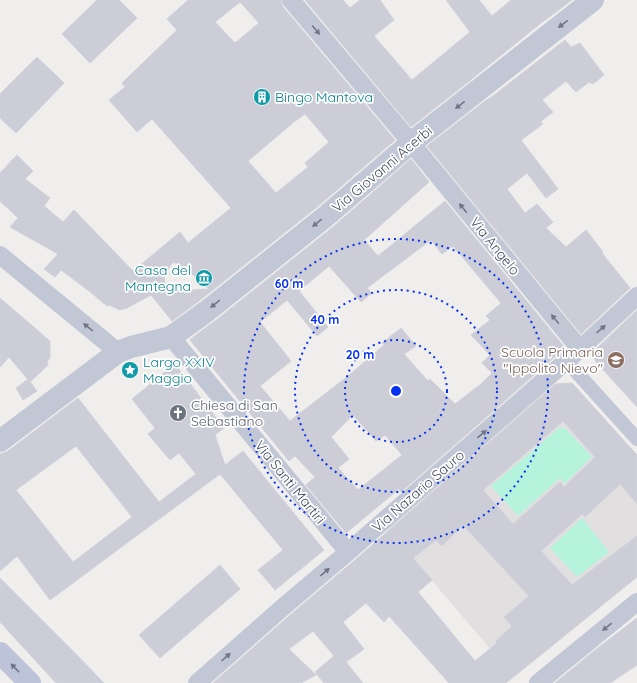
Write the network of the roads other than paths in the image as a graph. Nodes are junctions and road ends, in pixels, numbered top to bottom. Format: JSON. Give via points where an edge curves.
{"nodes":[{"id":1,"x":291,"y":0,"type":"edge"},
{"id":2,"x":593,"y":0,"type":"edge"},
{"id":3,"x":411,"y":143,"type":"junction"},
{"id":4,"x":0,"y":255,"type":"edge"},
{"id":5,"x":637,"y":296,"type":"edge"},
{"id":6,"x":171,"y":337,"type":"junction"},
{"id":7,"x":580,"y":349,"type":"junction"},
{"id":8,"x":118,"y":352,"type":"junction"},
{"id":9,"x":570,"y":365,"type":"dead end"},
{"id":10,"x":637,"y":439,"type":"edge"},
{"id":11,"x":0,"y":441,"type":"edge"},
{"id":12,"x":348,"y":552,"type":"junction"},
{"id":13,"x":637,"y":602,"type":"edge"},
{"id":14,"x":0,"y":653,"type":"edge"},
{"id":15,"x":30,"y":683,"type":"edge"},
{"id":16,"x":197,"y":683,"type":"edge"},
{"id":17,"x":538,"y":683,"type":"edge"}],
"edges":[{"from":1,"to":3,"type":"street","name":"Via Angelo","one_way":true},
{"from":2,"to":3,"type":"street","name":"Via Giovanni Acerbi","one_way":true},
{"from":3,"to":6,"type":"street","name":"Via Giovanni Acerbi","one_way":true,"via":[[325,217]]},
{"from":7,"to":3,"type":"street","name":"Via Angelo","one_way":true},
{"from":8,"to":4,"type":"street","one_way":true},
{"from":7,"to":5,"type":"street","name":"Via Nazario Sauro","one_way":true},
{"from":6,"to":8,"type":"street","via":[[131,346]]},
{"from":6,"to":12,"type":"street","name":"Via Santi Martiri"},
{"from":12,"to":7,"type":"street","name":"Via Nazario Sauro","one_way":true},
{"from":8,"to":11,"type":"street"},
{"from":9,"to":10,"type":"street"},
{"from":16,"to":12,"type":"street","name":"Via Nazario Sauro","one_way":true},
{"from":13,"to":17,"type":"street","one_way":true},
{"from":15,"to":14,"type":"main road","one_way":true}]}
